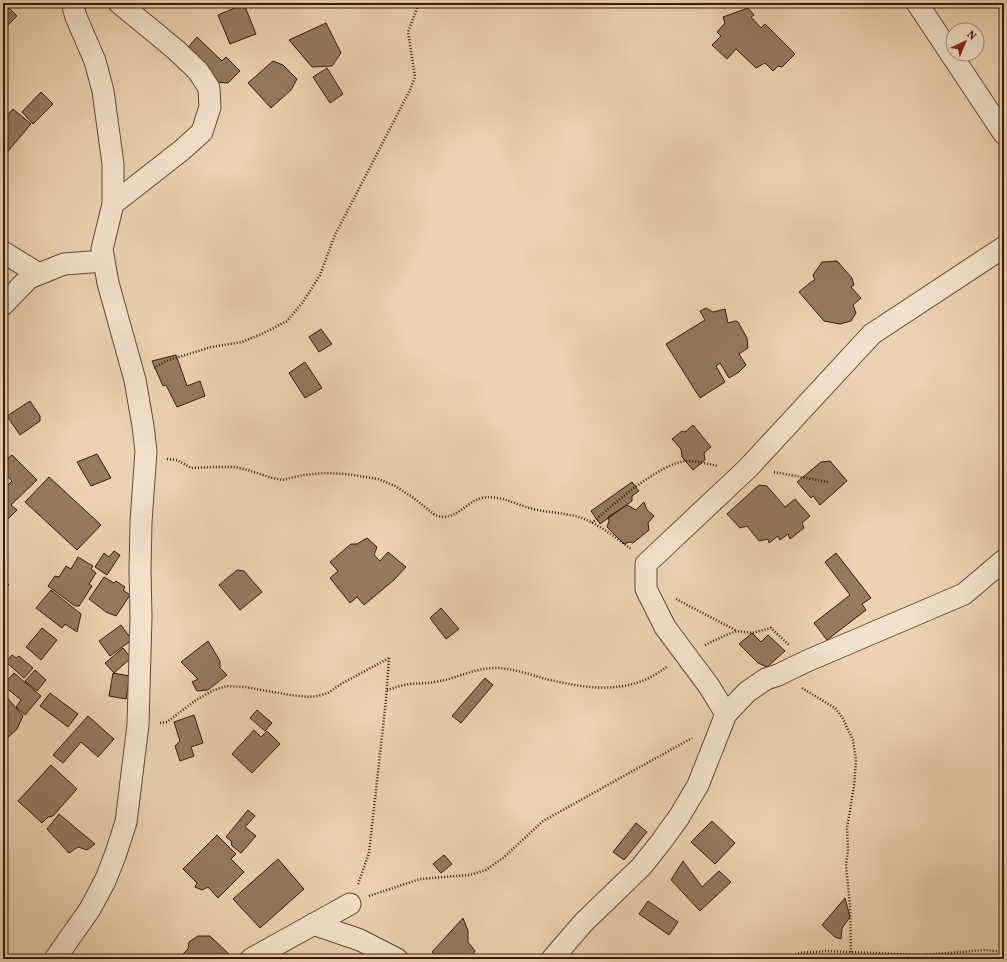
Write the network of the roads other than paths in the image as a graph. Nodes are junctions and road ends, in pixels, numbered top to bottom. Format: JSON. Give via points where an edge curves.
{"nodes":[{"id":1,"x":72,"y":3,"type":"edge"},
{"id":2,"x":119,"y":3,"type":"edge"},
{"id":3,"x":917,"y":3,"type":"edge"},
{"id":4,"x":1004,"y":134,"type":"edge"},
{"id":5,"x":113,"y":204,"type":"junction"},
{"id":6,"x":1004,"y":247,"type":"edge"},
{"id":7,"x":3,"y":252,"type":"edge"},
{"id":8,"x":104,"y":261,"type":"junction"},
{"id":9,"x":39,"y":274,"type":"junction"},
{"id":10,"x":3,"y":305,"type":"edge"},
{"id":11,"x":1004,"y":560,"type":"edge"},
{"id":12,"x":726,"y":714,"type":"junction"},
{"id":13,"x":350,"y":904,"type":"road end"},
{"id":14,"x":313,"y":924,"type":"junction"},
{"id":15,"x":55,"y":959,"type":"edge"},
{"id":16,"x":250,"y":959,"type":"edge"},
{"id":17,"x":397,"y":959,"type":"edge"},
{"id":18,"x":552,"y":959,"type":"edge"}],
"edges":[{"from":1,"to":5,"type":"street","via":[[95,61],[103,91],[113,164]]},
{"from":2,"to":5,"type":"street","via":[[198,71],[210,88],[210,108],[202,132]]},
{"from":3,"to":4,"type":"street"},
{"from":5,"to":8,"type":"street","via":[[102,249]]},
{"from":6,"to":12,"type":"street","via":[[872,334],[748,468],[646,564],[646,589],[664,627]]},
{"from":7,"to":9,"type":"street"},
{"from":8,"to":9,"type":"street","via":[[64,264]]},
{"from":8,"to":15,"type":"street","via":[[135,380],[146,451],[141,528],[142,617],[138,725],[126,822],[115,856],[90,909]]},
{"from":9,"to":10,"type":"street","via":[[29,278]]},
{"from":11,"to":12,"type":"street","via":[[964,594],[766,679],[747,692]]},
{"from":12,"to":18,"type":"street","via":[[698,784],[662,842],[641,867],[584,922]]},
{"from":13,"to":14,"type":"street"},
{"from":14,"to":16,"type":"street"},
{"from":14,"to":17,"type":"street","via":[[360,940]]}]}
